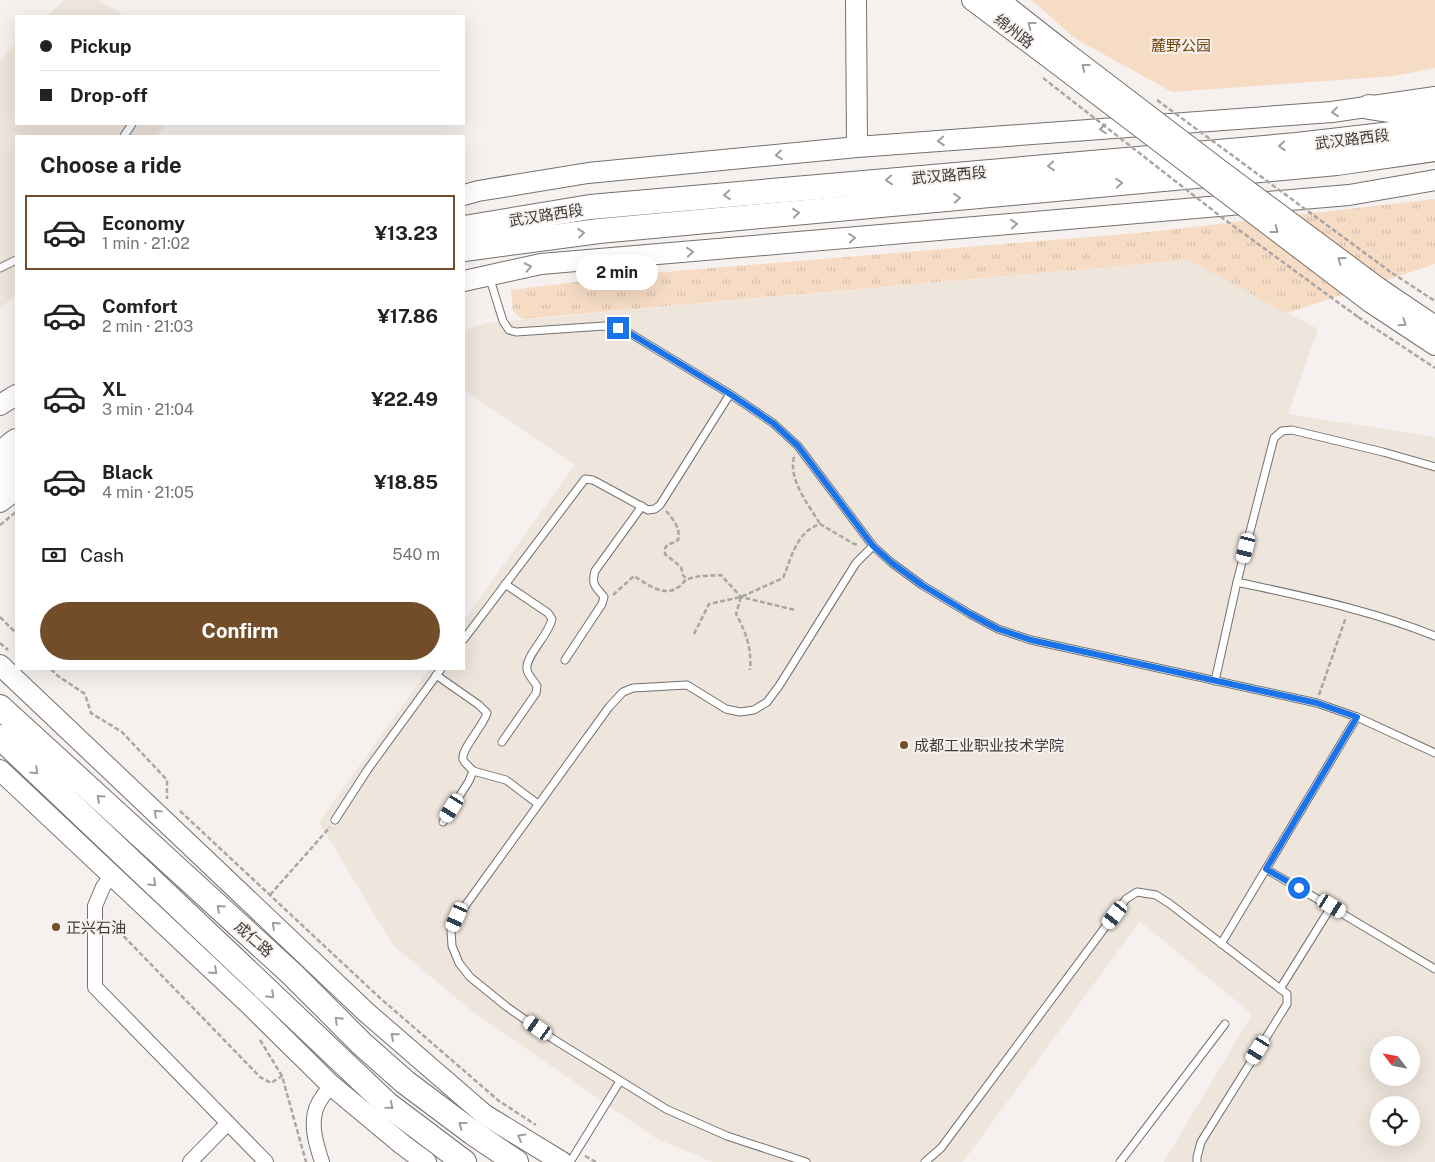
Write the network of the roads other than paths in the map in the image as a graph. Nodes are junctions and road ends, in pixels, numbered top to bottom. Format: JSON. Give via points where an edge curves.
{"nodes":[{"id":1,"x":856,"y":0,"type":"edge"},
{"id":2,"x":972,"y":0,"type":"edge"},
{"id":3,"x":999,"y":0,"type":"edge"},
{"id":4,"x":1060,"y":57,"type":"junction"},
{"id":5,"x":1435,"y":97,"type":"edge"},
{"id":6,"x":1368,"y":107,"type":"junction"},
{"id":7,"x":1435,"y":117,"type":"edge"},
{"id":8,"x":1435,"y":129,"type":"edge"},
{"id":9,"x":857,"y":147,"type":"junction"},
{"id":10,"x":1435,"y":149,"type":"edge"},
{"id":11,"x":1435,"y":180,"type":"edge"},
{"id":12,"x":465,"y":195,"type":"edge"},
{"id":13,"x":465,"y":228,"type":"edge"},
{"id":14,"x":465,"y":249,"type":"edge"},
{"id":15,"x":15,"y":260,"type":"edge"},
{"id":16,"x":0,"y":268,"type":"edge"},
{"id":17,"x":489,"y":276,"type":"junction"},
{"id":18,"x":465,"y":281,"type":"edge"},
{"id":19,"x":1375,"y":295,"type":"junction"},
{"id":20,"x":1435,"y":326,"type":"edge"},
{"id":21,"x":1435,"y":345,"type":"edge"},
{"id":22,"x":730,"y":394,"type":"junction"},
{"id":23,"x":15,"y":396,"type":"edge"},
{"id":24,"x":0,"y":405,"type":"edge"},
{"id":25,"x":15,"y":442,"type":"edge"},
{"id":26,"x":0,"y":454,"type":"edge"},
{"id":27,"x":15,"y":468,"type":"edge"},
{"id":28,"x":1435,"y":468,"type":"edge"},
{"id":29,"x":0,"y":479,"type":"edge"},
{"id":30,"x":15,"y":491,"type":"edge"},
{"id":31,"x":0,"y":502,"type":"edge"},
{"id":32,"x":642,"y":506,"type":"junction"},
{"id":33,"x":873,"y":546,"type":"junction"},
{"id":34,"x":1237,"y":582,"type":"junction"},
{"id":35,"x":505,"y":584,"type":"junction"},
{"id":36,"x":1435,"y":636,"type":"edge"},
{"id":37,"x":465,"y":637,"type":"edge"},
{"id":38,"x":565,"y":660,"type":"dead end"},
{"id":39,"x":0,"y":665,"type":"edge"},
{"id":40,"x":438,"y":672,"type":"edge"},
{"id":41,"x":1215,"y":681,"type":"junction"},
{"id":42,"x":0,"y":707,"type":"edge"},
{"id":43,"x":1357,"y":717,"type":"junction"},
{"id":44,"x":0,"y":737,"type":"edge"},
{"id":45,"x":502,"y":742,"type":"dead end"},
{"id":46,"x":1435,"y":753,"type":"edge"},
{"id":47,"x":0,"y":770,"type":"edge"},
{"id":48,"x":473,"y":771,"type":"junction"},
{"id":49,"x":538,"y":804,"type":"junction"},
{"id":50,"x":335,"y":820,"type":"road end"},
{"id":51,"x":443,"y":822,"type":"dead end"},
{"id":52,"x":1266,"y":869,"type":"junction"},
{"id":53,"x":112,"y":875,"type":"junction"},
{"id":54,"x":1332,"y":906,"type":"junction"},
{"id":55,"x":1221,"y":944,"type":"junction"},
{"id":56,"x":1435,"y":969,"type":"edge"},
{"id":57,"x":1280,"y":989,"type":"junction"},
{"id":58,"x":1225,"y":1024,"type":"dead end"},
{"id":59,"x":620,"y":1081,"type":"junction"},
{"id":60,"x":331,"y":1085,"type":"junction"},
{"id":61,"x":228,"y":1123,"type":"junction"},
{"id":62,"x":190,"y":1162,"type":"edge"},
{"id":63,"x":266,"y":1162,"type":"edge"},
{"id":64,"x":322,"y":1162,"type":"edge"},
{"id":65,"x":426,"y":1162,"type":"edge"},
{"id":66,"x":464,"y":1162,"type":"edge"},
{"id":67,"x":516,"y":1162,"type":"edge"},
{"id":68,"x":562,"y":1162,"type":"edge"},
{"id":69,"x":570,"y":1162,"type":"edge"},
{"id":70,"x":806,"y":1162,"type":"edge"},
{"id":71,"x":925,"y":1162,"type":"edge"},
{"id":72,"x":1120,"y":1162,"type":"edge"},
{"id":73,"x":1197,"y":1162,"type":"edge"}],
"edges":[{"from":1,"to":9,"type":"main road"},
{"from":2,"to":4,"type":"main road","name":"绵州路"},
{"from":4,"to":3,"type":"main road","name":"绵州路","one_way":true},
{"from":4,"to":19,"type":"main road","bridge":true},
{"from":5,"to":6,"type":"main road"},
{"from":6,"to":7,"type":"highway"},
{"from":6,"to":9,"type":"main road","one_way":true},
{"from":8,"to":13,"type":"highway","name":"武汉路西段","one_way":true,"via":[[1297,145],[590,207]]},
{"from":9,"to":12,"type":"main road","one_way":true,"via":[[588,173]]},
{"from":14,"to":10,"type":"highway","name":"武汉路西段","one_way":true,"via":[[609,230],[1337,163]]},
{"from":17,"to":11,"type":"main road","one_way":true,"via":[[541,264],[1349,195]]},
{"from":15,"to":16,"type":"lane"},
{"from":17,"to":18,"type":"main road"},
{"from":17,"to":22,"type":"lane","via":[[503,321],[509,330],[618,328]]},
{"from":19,"to":20,"type":"main road"},
{"from":19,"to":21,"type":"main road","one_way":true},
{"from":22,"to":32,"type":"lane","via":[[660,505],[648,510]]},
{"from":22,"to":33,"type":"lane","via":[[773,423],[798,446]]},
{"from":23,"to":24,"type":"main road"},
{"from":25,"to":26,"type":"highway"},
{"from":27,"to":29,"type":"highway"},
{"from":28,"to":34,"type":"lane","via":[[1383,452],[1292,430],[1282,431],[1274,438]]},
{"from":30,"to":31,"type":"main road"},
{"from":32,"to":35,"type":"lane","via":[[585,479]]},
{"from":32,"to":38,"type":"lane","via":[[595,572],[592,580],[604,597],[602,604]]},
{"from":33,"to":41,"type":"lane","via":[[922,585],[998,629],[1031,640]]},
{"from":33,"to":49,"type":"lane","via":[[856,563],[767,702],[754,710],[740,712],[726,709],[687,685],[634,688],[623,692]]},
{"from":34,"to":36,"type":"lane","via":[[1349,606]]},
{"from":34,"to":41,"type":"lane"},
{"from":35,"to":37,"type":"lane"},
{"from":35,"to":45,"type":"lane","via":[[552,619],[551,627],[527,662],[526,671],[537,686],[536,693]]},
{"from":68,"to":39,"type":"main road","one_way":true,"via":[[485,1115],[367,1013]]},
{"from":40,"to":48,"type":"lane","via":[[487,713],[463,753],[464,760]]},
{"from":40,"to":50,"type":"lane"},
{"from":41,"to":43,"type":"lane","via":[[1317,703]]},
{"from":67,"to":42,"type":"highway","name":"成仁路","one_way":true,"via":[[390,1070],[285,967]]},
{"from":43,"to":46,"type":"lane"},
{"from":43,"to":52,"type":"lane"},
{"from":44,"to":66,"type":"highway","name":"成仁路","one_way":true,"via":[[387,1104]]},
{"from":47,"to":53,"type":"main road"},
{"from":48,"to":49,"type":"lane","via":[[506,780]]},
{"from":48,"to":51,"type":"lane"},
{"from":49,"to":59,"type":"lane","via":[[457,917],[451,930],[452,946],[470,977],[507,1007]]},
{"from":52,"to":54,"type":"lane"},
{"from":52,"to":55,"type":"lane"},
{"from":53,"to":60,"type":"main road","one_way":true},
{"from":53,"to":61,"type":"street","via":[[95,906],[95,987]]},
{"from":54,"to":56,"type":"lane"},
{"from":54,"to":57,"type":"lane"},
{"from":55,"to":57,"type":"lane"},
{"from":55,"to":71,"type":"lane","via":[[1156,895],[1137,892],[1126,899],[941,1148]]},
{"from":57,"to":73,"type":"lane","via":[[1287,994],[1287,1004],[1201,1142]]},
{"from":58,"to":72,"type":"lane"},
{"from":59,"to":69,"type":"lane"},
{"from":59,"to":70,"type":"lane","via":[[666,1109],[727,1136]]},
{"from":60,"to":64,"type":"street","via":[[317,1105],[313,1124]]},
{"from":60,"to":65,"type":"main road"},
{"from":61,"to":62,"type":"street"},
{"from":61,"to":63,"type":"street"}]}
